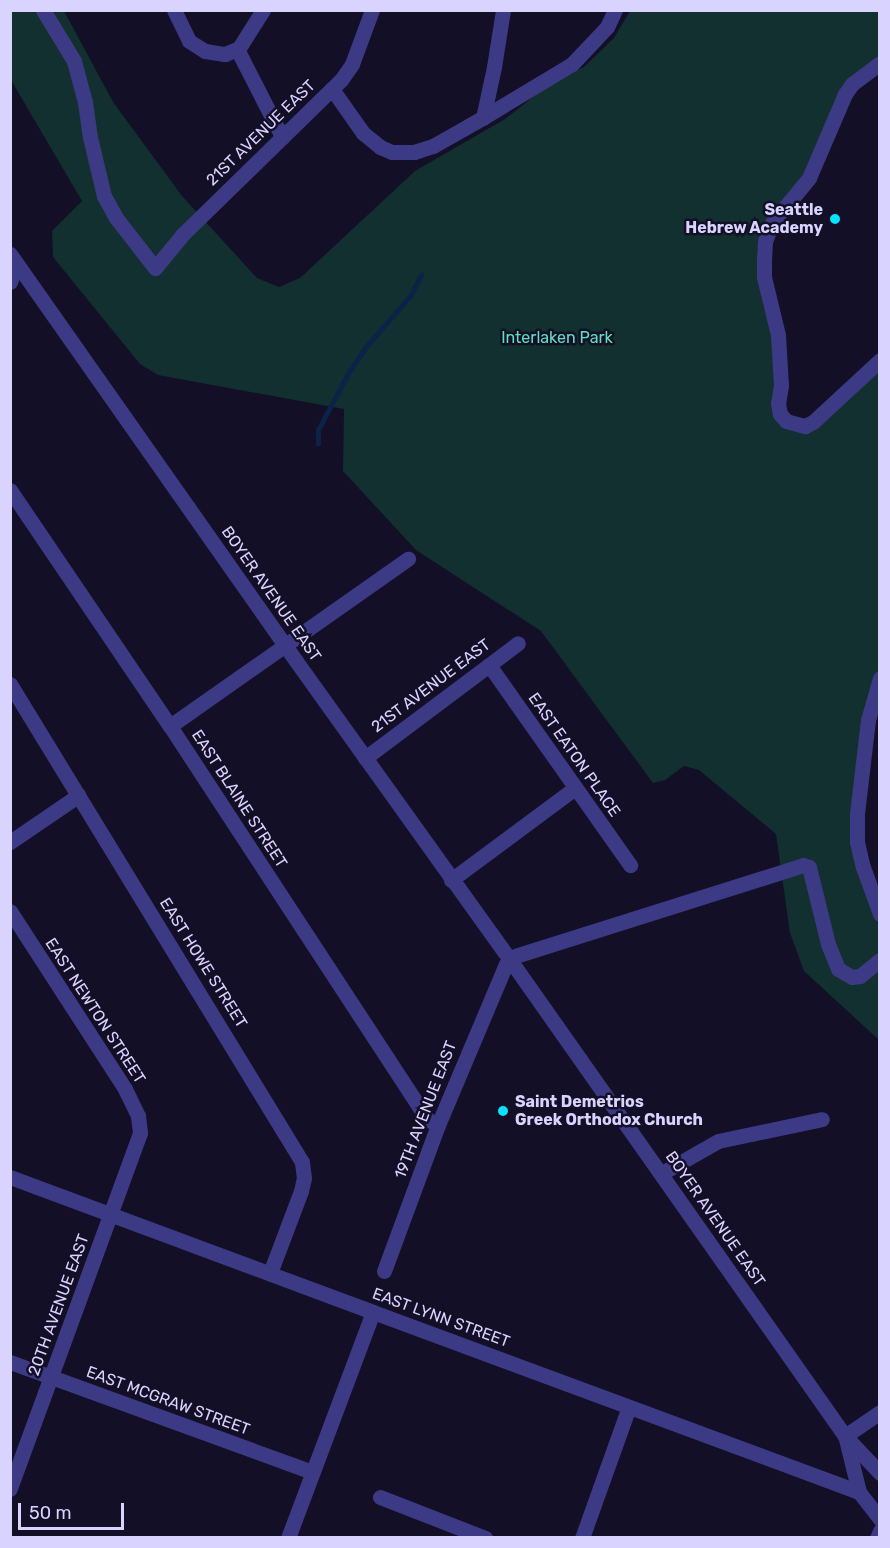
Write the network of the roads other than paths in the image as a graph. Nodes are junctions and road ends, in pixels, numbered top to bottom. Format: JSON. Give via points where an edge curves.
{"nodes":[{"id":1,"x":43,"y":10,"type":"edge"},
{"id":2,"x":174,"y":10,"type":"edge"},
{"id":3,"x":263,"y":10,"type":"edge"},
{"id":4,"x":372,"y":10,"type":"edge"},
{"id":5,"x":502,"y":10,"type":"edge"},
{"id":6,"x":615,"y":10,"type":"edge"},
{"id":7,"x":237,"y":49,"type":"junction"},
{"id":8,"x":879,"y":63,"type":"edge"},
{"id":9,"x":332,"y":89,"type":"junction"},
{"id":10,"x":483,"y":118,"type":"junction"},
{"id":11,"x":282,"y":137,"type":"junction"},
{"id":12,"x":14,"y":259,"type":"edge"},
{"id":13,"x":10,"y":282,"type":"edge"},
{"id":14,"x":879,"y":360,"type":"edge"},
{"id":15,"x":10,"y":490,"type":"edge"},
{"id":16,"x":408,"y":559,"type":"dead end"},
{"id":17,"x":518,"y":643,"type":"dead end"},
{"id":18,"x":286,"y":647,"type":"junction"},
{"id":19,"x":489,"y":665,"type":"junction"},
{"id":20,"x":879,"y":678,"type":"edge"},
{"id":21,"x":10,"y":684,"type":"edge"},
{"id":22,"x":170,"y":726,"type":"junction"},
{"id":23,"x":364,"y":758,"type":"junction"},
{"id":24,"x":575,"y":788,"type":"junction"},
{"id":25,"x":79,"y":795,"type":"junction"},
{"id":26,"x":10,"y":842,"type":"edge"},
{"id":27,"x":630,"y":865,"type":"dead end"},
{"id":28,"x":451,"y":880,"type":"junction"},
{"id":29,"x":10,"y":911,"type":"edge"},
{"id":30,"x":879,"y":914,"type":"edge"},
{"id":31,"x":510,"y":959,"type":"junction"},
{"id":32,"x":879,"y":960,"type":"edge"},
{"id":33,"x":822,"y":1119,"type":"dead end"},
{"id":34,"x":438,"y":1125,"type":"junction"},
{"id":35,"x":140,"y":1133,"type":"joint"},
{"id":36,"x":662,"y":1173,"type":"junction"},
{"id":37,"x":10,"y":1177,"type":"edge"},
{"id":38,"x":111,"y":1215,"type":"junction"},
{"id":39,"x":384,"y":1271,"type":"dead end"},
{"id":40,"x":270,"y":1273,"type":"junction"},
{"id":41,"x":373,"y":1312,"type":"junction"},
{"id":42,"x":10,"y":1362,"type":"edge"},
{"id":43,"x":52,"y":1378,"type":"junction"},
{"id":44,"x":629,"y":1407,"type":"junction"},
{"id":45,"x":879,"y":1412,"type":"edge"},
{"id":46,"x":845,"y":1436,"type":"junction"},
{"id":47,"x":313,"y":1472,"type":"junction"},
{"id":48,"x":879,"y":1473,"type":"edge"},
{"id":49,"x":10,"y":1489,"type":"edge"},
{"id":50,"x":859,"y":1491,"type":"junction"},
{"id":51,"x":380,"y":1497,"type":"dead end"},
{"id":52,"x":879,"y":1519,"type":"edge"},
{"id":53,"x":879,"y":1531,"type":"edge"},
{"id":54,"x":288,"y":1538,"type":"edge"},
{"id":55,"x":485,"y":1538,"type":"edge"},
{"id":56,"x":582,"y":1538,"type":"edge"},
{"id":57,"x":877,"y":1538,"type":"edge"}],
"edges":[{"from":1,"to":11,"type":"street","name":"21ST AVENUE EAST","via":[[74,61],[109,206],[155,268],[183,234]]},
{"from":2,"to":7,"type":"street","via":[[189,41],[205,51],[225,54]]},
{"from":3,"to":7,"type":"street"},
{"from":4,"to":9,"type":"street","name":"21ST AVENUE EAST","via":[[352,64]]},
{"from":5,"to":10,"type":"street"},
{"from":6,"to":10,"type":"street","via":[[607,27],[572,64]]},
{"from":7,"to":11,"type":"street"},
{"from":8,"to":14,"type":"street","via":[[845,94],[809,178],[772,223],[764,260],[764,278],[778,335],[778,403],[786,421],[805,426],[813,423]]},
{"from":9,"to":10,"type":"street","via":[[363,133],[392,152],[414,152],[433,146]]},
{"from":9,"to":11,"type":"street","name":"21ST AVENUE EAST"},
{"from":12,"to":13,"type":"street"},
{"from":12,"to":18,"type":"street","name":"BOYER AVENUE EAST"},
{"from":15,"to":22,"type":"street","name":"EAST BLAINE STREET"},
{"from":16,"to":18,"type":"street"},
{"from":17,"to":19,"type":"street","name":"21ST AVENUE EAST"},
{"from":18,"to":22,"type":"street"},
{"from":18,"to":23,"type":"street","name":"BOYER AVENUE EAST"},
{"from":19,"to":23,"type":"street","name":"21ST AVENUE EAST"},
{"from":19,"to":24,"type":"street","name":"EAST EATON PLACE"},
{"from":20,"to":30,"type":"street","via":[[868,720],[857,814],[857,842]]},
{"from":21,"to":25,"type":"street","name":"EAST HOWE STREET"},
{"from":22,"to":34,"type":"street","name":"EAST BLAINE STREET","via":[[428,1120]]},
{"from":23,"to":28,"type":"street","name":"BOYER AVENUE EAST"},
{"from":24,"to":27,"type":"street","name":"EAST EATON PLACE"},
{"from":24,"to":28,"type":"street"},
{"from":25,"to":26,"type":"street"},
{"from":25,"to":40,"type":"street","name":"EAST HOWE STREET","via":[[302,1162],[301,1191]]},
{"from":28,"to":31,"type":"street","name":"BOYER AVENUE EAST"},
{"from":29,"to":35,"type":"street","name":"EAST NEWTON STREET","via":[[125,1089],[138,1116]]},
{"from":31,"to":32,"type":"street","via":[[793,867],[809,867],[838,969],[852,977],[860,976]]},
{"from":31,"to":34,"type":"street","name":"19TH AVENUE EAST"},
{"from":31,"to":36,"type":"street","name":"BOYER AVENUE EAST"},
{"from":33,"to":36,"type":"street","via":[[718,1141]]},
{"from":34,"to":39,"type":"street","name":"19TH AVENUE EAST"},
{"from":35,"to":38,"type":"street","name":"20TH AVENUE EAST"},
{"from":36,"to":46,"type":"street","name":"BOYER AVENUE EAST"},
{"from":37,"to":38,"type":"street","name":"EAST LYNN STREET"},
{"from":38,"to":40,"type":"street","name":"EAST LYNN STREET"},
{"from":38,"to":43,"type":"street","name":"20TH AVENUE EAST"},
{"from":40,"to":41,"type":"street","name":"EAST LYNN STREET"},
{"from":41,"to":44,"type":"street","name":"EAST LYNN STREET"},
{"from":41,"to":47,"type":"street"},
{"from":42,"to":43,"type":"street","name":"EAST MCGRAW STREET"},
{"from":43,"to":47,"type":"street","name":"EAST MCGRAW STREET"},
{"from":43,"to":49,"type":"street","name":"20TH AVENUE EAST"},
{"from":44,"to":50,"type":"street","name":"EAST LYNN STREET"},
{"from":44,"to":56,"type":"street"},
{"from":45,"to":46,"type":"street"},
{"from":46,"to":48,"type":"street","name":"BOYER AVENUE EAST"},
{"from":46,"to":50,"type":"street","name":"BOYER AVENUE EAST"},
{"from":47,"to":54,"type":"street"},
{"from":48,"to":50,"type":"street","via":[[864,1476]]},
{"from":50,"to":52,"type":"street"},
{"from":51,"to":55,"type":"street"},
{"from":53,"to":57,"type":"street"}]}
